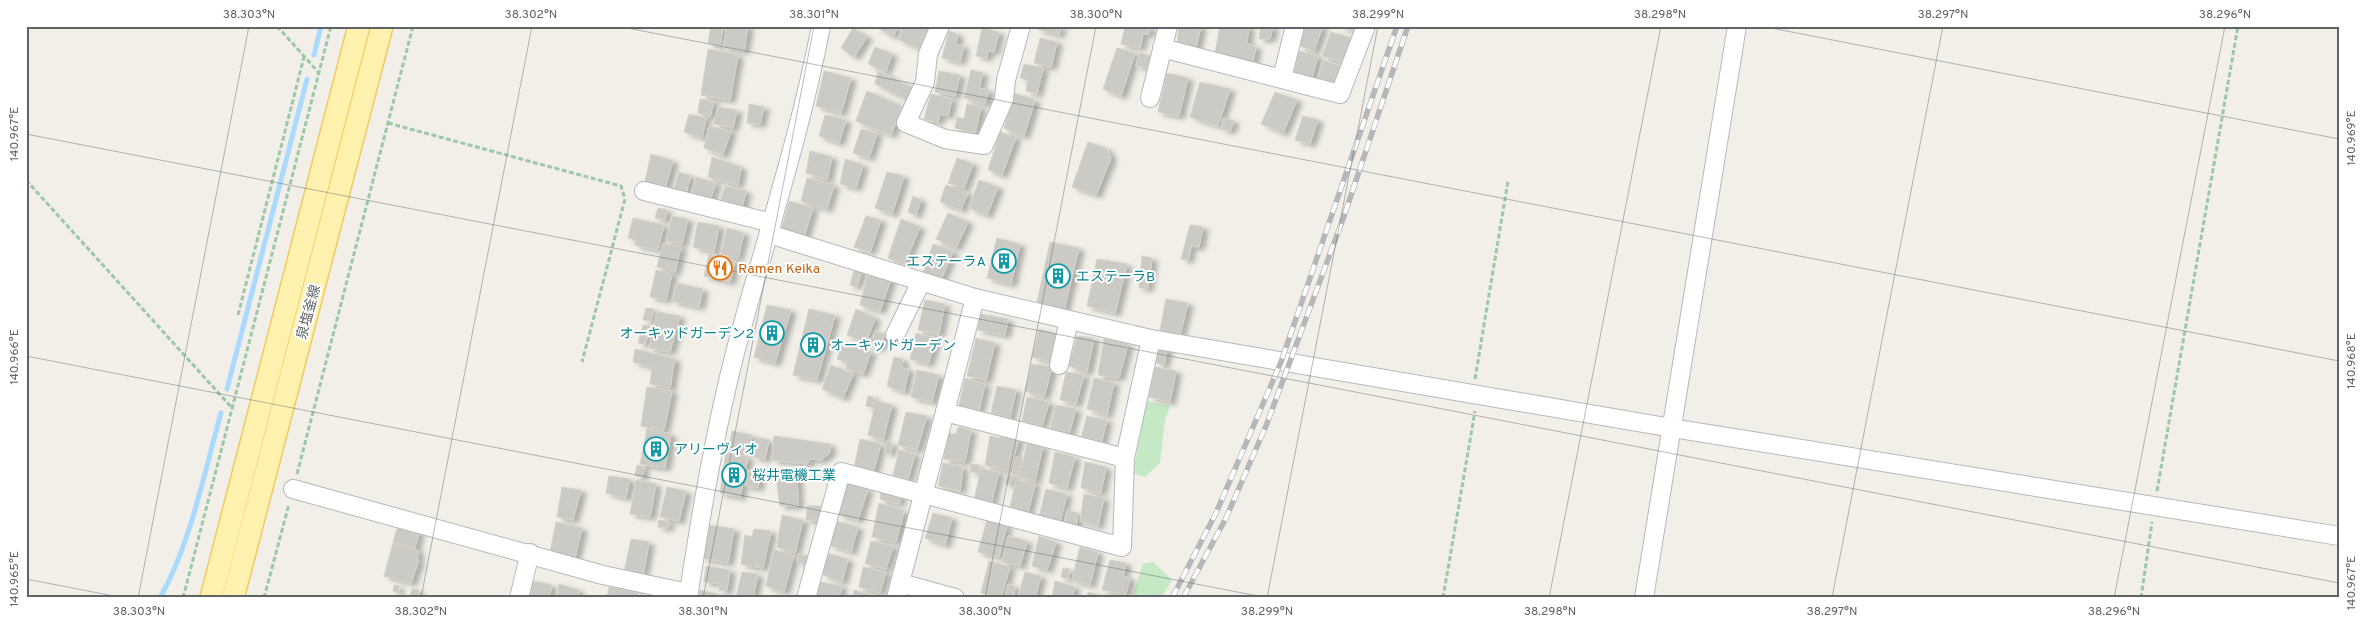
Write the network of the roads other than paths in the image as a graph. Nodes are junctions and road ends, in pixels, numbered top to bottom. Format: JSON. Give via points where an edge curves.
{"nodes":[{"id":1,"x":359,"y":26,"type":"edge"},
{"id":2,"x":382,"y":26,"type":"edge"},
{"id":3,"x":821,"y":26,"type":"edge"},
{"id":4,"x":940,"y":26,"type":"edge"},
{"id":5,"x":1021,"y":26,"type":"edge"},
{"id":6,"x":1168,"y":26,"type":"edge"},
{"id":7,"x":1295,"y":26,"type":"edge"},
{"id":8,"x":1366,"y":26,"type":"edge"},
{"id":9,"x":1737,"y":26,"type":"edge"},
{"id":10,"x":1162,"y":48,"type":"junction"},
{"id":11,"x":1282,"y":78,"type":"junction"},
{"id":12,"x":1150,"y":98,"type":"dead end"},
{"id":13,"x":644,"y":192,"type":"dead end"},
{"id":14,"x":770,"y":229,"type":"junction"},
{"id":15,"x":921,"y":282,"type":"junction"},
{"id":16,"x":975,"y":298,"type":"junction"},
{"id":17,"x":1069,"y":320,"type":"junction"},
{"id":18,"x":895,"y":335,"type":"dead end"},
{"id":19,"x":1152,"y":340,"type":"junction"},
{"id":20,"x":1059,"y":365,"type":"dead end"},
{"id":21,"x":945,"y":412,"type":"junction"},
{"id":22,"x":1672,"y":428,"type":"junction"},
{"id":23,"x":1125,"y":458,"type":"junction"},
{"id":24,"x":293,"y":489,"type":"road end"},
{"id":25,"x":923,"y":494,"type":"junction"},
{"id":26,"x":2339,"y":536,"type":"edge"},
{"id":27,"x":530,"y":553,"type":"junction"},
{"id":28,"x":898,"y":590,"type":"edge"},
{"id":29,"x":688,"y":595,"type":"edge"},
{"id":30,"x":211,"y":598,"type":"edge"},
{"id":31,"x":233,"y":598,"type":"edge"},
{"id":32,"x":519,"y":598,"type":"edge"},
{"id":33,"x":806,"y":598,"type":"edge"},
{"id":34,"x":955,"y":598,"type":"edge"},
{"id":35,"x":1644,"y":598,"type":"edge"}],
"edges":[{"from":1,"to":30,"type":"main road","name":"泉塩釜線"},
{"from":2,"to":31,"type":"main road","name":"泉塩釜線"},
{"from":3,"to":14,"type":"street","via":[[808,92]]},
{"from":4,"to":5,"type":"street","via":[[928,54],[925,82],[906,123],[946,139],[984,145],[1004,99]]},
{"from":6,"to":10,"type":"street"},
{"from":7,"to":11,"type":"street"},
{"from":8,"to":11,"type":"street","via":[[1340,94]]},
{"from":9,"to":22,"type":"street"},
{"from":10,"to":11,"type":"street"},
{"from":10,"to":12,"type":"street"},
{"from":13,"to":14,"type":"street"},
{"from":14,"to":15,"type":"street"},
{"from":14,"to":29,"type":"street","via":[[715,439]]},
{"from":15,"to":16,"type":"street"},
{"from":15,"to":18,"type":"street"},
{"from":16,"to":17,"type":"street"},
{"from":16,"to":21,"type":"street"},
{"from":17,"to":19,"type":"street"},
{"from":17,"to":20,"type":"street"},
{"from":19,"to":22,"type":"street"},
{"from":19,"to":23,"type":"street"},
{"from":21,"to":23,"type":"street"},
{"from":21,"to":25,"type":"street"},
{"from":22,"to":26,"type":"street"},
{"from":22,"to":35,"type":"street"},
{"from":23,"to":25,"type":"street","via":[[1122,547]]},
{"from":24,"to":27,"type":"street"},
{"from":25,"to":28,"type":"street"},
{"from":25,"to":33,"type":"street","via":[[841,472]]},
{"from":27,"to":29,"type":"street","via":[[602,575]]},
{"from":27,"to":32,"type":"street"},
{"from":28,"to":34,"type":"street"}]}
